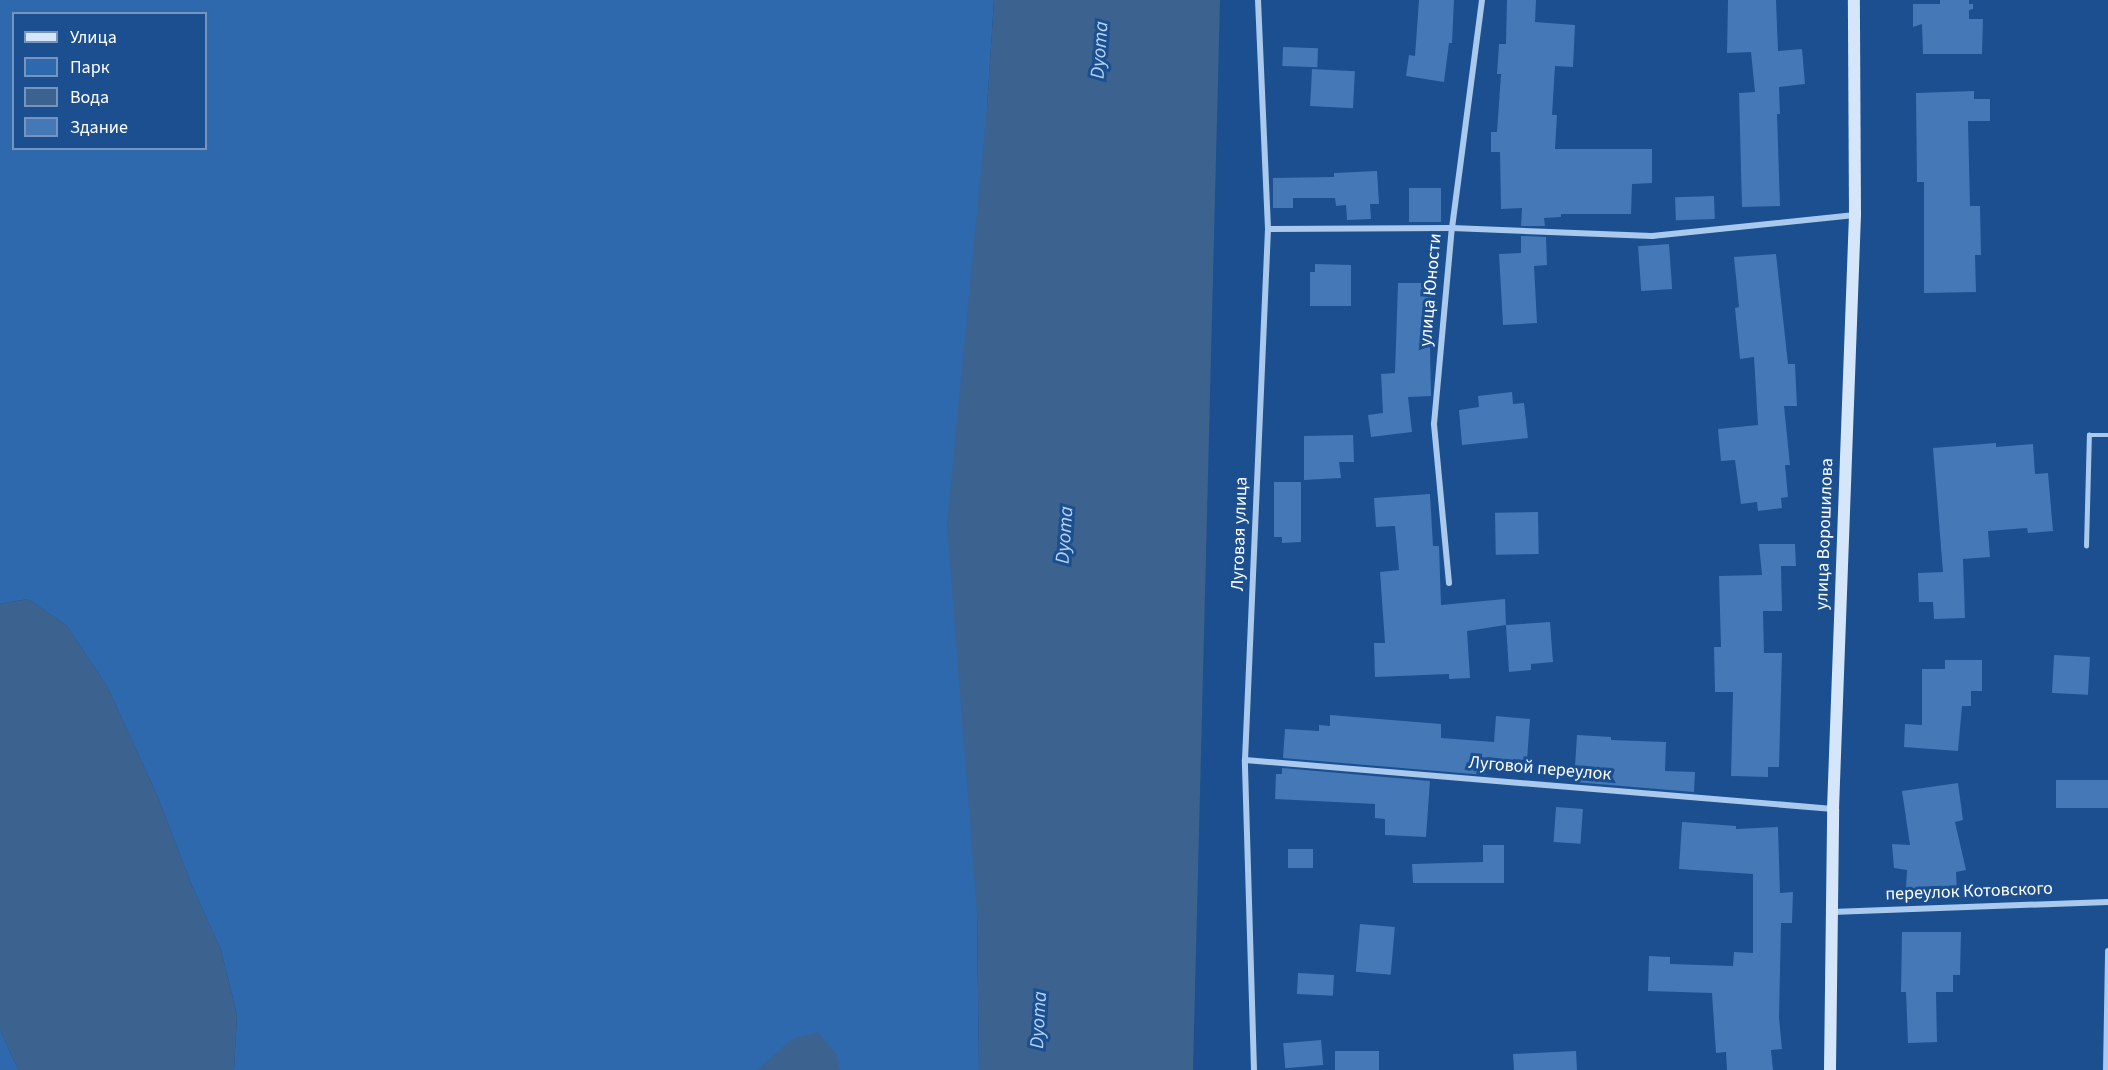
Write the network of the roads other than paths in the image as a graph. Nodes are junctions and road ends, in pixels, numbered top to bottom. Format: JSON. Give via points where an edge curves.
{"nodes":[{"id":1,"x":1258,"y":0,"type":"edge"},
{"id":2,"x":1482,"y":0,"type":"edge"},
{"id":3,"x":1854,"y":0,"type":"edge"},
{"id":4,"x":1855,"y":215,"type":"junction"},
{"id":5,"x":1452,"y":228,"type":"junction"},
{"id":6,"x":1268,"y":229,"type":"junction"},
{"id":7,"x":2108,"y":435,"type":"edge"},
{"id":8,"x":2086,"y":546,"type":"dead end"},
{"id":9,"x":1449,"y":583,"type":"dead end"},
{"id":10,"x":1245,"y":760,"type":"junction"},
{"id":11,"x":1833,"y":809,"type":"junction"},
{"id":12,"x":2108,"y":902,"type":"edge"},
{"id":13,"x":1832,"y":912,"type":"junction"},
{"id":14,"x":2108,"y":951,"type":"edge"},
{"id":15,"x":1254,"y":1070,"type":"edge"},
{"id":16,"x":1830,"y":1070,"type":"edge"},
{"id":17,"x":2106,"y":1070,"type":"edge"}],
"edges":[{"from":1,"to":6,"type":"street","name":"Луговая улица"},
{"from":2,"to":5,"type":"street","name":"улица Юности"},
{"from":3,"to":4,"type":"street","name":"улица Ворошилова"},
{"from":4,"to":5,"type":"street","via":[[1652,236]]},
{"from":4,"to":11,"type":"street","name":"улица Ворошилова"},
{"from":5,"to":6,"type":"street"},
{"from":5,"to":9,"type":"street","name":"улица Юности","via":[[1434,424]]},
{"from":6,"to":10,"type":"street","name":"Луговая улица"},
{"from":7,"to":8,"type":"lane","via":[[2089,435]]},
{"from":10,"to":11,"type":"street","name":"Луговой переулок"},
{"from":10,"to":15,"type":"street","name":"Луговая улица"},
{"from":11,"to":13,"type":"street","name":"улица Ворошилова"},
{"from":12,"to":13,"type":"street","name":"переулок Котовского"},
{"from":13,"to":16,"type":"street","name":"улица Ворошилова"},
{"from":14,"to":17,"type":"street"}]}
